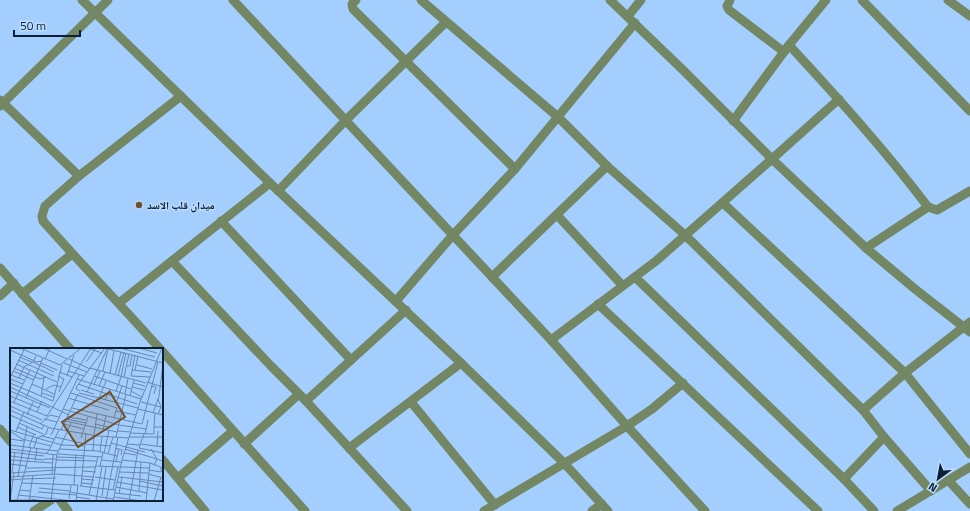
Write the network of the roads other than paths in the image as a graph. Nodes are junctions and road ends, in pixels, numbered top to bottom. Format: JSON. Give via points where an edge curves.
{"nodes":[{"id":1,"x":82,"y":0,"type":"edge"},
{"id":2,"x":108,"y":0,"type":"edge"},
{"id":3,"x":233,"y":0,"type":"edge"},
{"id":4,"x":356,"y":0,"type":"edge"},
{"id":5,"x":421,"y":0,"type":"edge"},
{"id":6,"x":610,"y":0,"type":"edge"},
{"id":7,"x":641,"y":0,"type":"edge"},
{"id":8,"x":730,"y":0,"type":"edge"},
{"id":9,"x":826,"y":0,"type":"edge"},
{"id":10,"x":862,"y":0,"type":"edge"},
{"id":11,"x":948,"y":0,"type":"edge"},
{"id":12,"x":94,"y":13,"type":"junction"},
{"id":13,"x":628,"y":16,"type":"junction"},
{"id":14,"x":970,"y":16,"type":"edge"},
{"id":15,"x":446,"y":22,"type":"junction"},
{"id":16,"x":635,"y":23,"type":"junction"},
{"id":17,"x":786,"y":49,"type":"junction"},
{"id":18,"x":406,"y":62,"type":"junction"},
{"id":19,"x":181,"y":96,"type":"junction"},
{"id":20,"x":839,"y":99,"type":"junction"},
{"id":21,"x":1,"y":103,"type":"edge"},
{"id":22,"x":970,"y":111,"type":"edge"},
{"id":23,"x":558,"y":117,"type":"junction"},
{"id":24,"x":346,"y":120,"type":"junction"},
{"id":25,"x":733,"y":121,"type":"junction"},
{"id":26,"x":772,"y":159,"type":"junction"},
{"id":27,"x":607,"y":166,"type":"junction"},
{"id":28,"x":515,"y":169,"type":"junction"},
{"id":29,"x":79,"y":176,"type":"junction"},
{"id":30,"x":270,"y":183,"type":"junction"},
{"id":31,"x":278,"y":191,"type":"junction"},
{"id":32,"x":970,"y":192,"type":"edge"},
{"id":33,"x":722,"y":203,"type":"junction"},
{"id":34,"x":928,"y":206,"type":"junction"},
{"id":35,"x":557,"y":215,"type":"junction"},
{"id":36,"x":221,"y":221,"type":"junction"},
{"id":37,"x":685,"y":235,"type":"junction"},
{"id":38,"x":452,"y":236,"type":"junction"},
{"id":39,"x":866,"y":248,"type":"junction"},
{"id":40,"x":72,"y":254,"type":"junction"},
{"id":41,"x":172,"y":261,"type":"junction"},
{"id":42,"x":0,"y":268,"type":"edge"},
{"id":43,"x":492,"y":277,"type":"junction"},
{"id":44,"x":635,"y":277,"type":"junction"},
{"id":45,"x":14,"y":283,"type":"junction"},
{"id":46,"x":622,"y":285,"type":"junction"},
{"id":47,"x":22,"y":294,"type":"junction"},
{"id":48,"x":0,"y":296,"type":"edge"},
{"id":49,"x":396,"y":301,"type":"junction"},
{"id":50,"x":119,"y":303,"type":"junction"},
{"id":51,"x":598,"y":304,"type":"junction"},
{"id":52,"x":406,"y":310,"type":"junction"},
{"id":53,"x":968,"y":327,"type":"edge"},
{"id":54,"x":551,"y":340,"type":"junction"},
{"id":55,"x":69,"y":348,"type":"edge"},
{"id":56,"x":159,"y":348,"type":"edge"},
{"id":57,"x":163,"y":352,"type":"edge"},
{"id":58,"x":351,"y":360,"type":"junction"},
{"id":59,"x":461,"y":363,"type":"junction"},
{"id":60,"x":905,"y":373,"type":"junction"},
{"id":61,"x":683,"y":383,"type":"junction"},
{"id":62,"x":299,"y":394,"type":"junction"},
{"id":63,"x":306,"y":401,"type":"junction"},
{"id":64,"x":411,"y":402,"type":"junction"},
{"id":65,"x":863,"y":410,"type":"junction"},
{"id":66,"x":627,"y":426,"type":"junction"},
{"id":67,"x":0,"y":429,"type":"edge"},
{"id":68,"x":233,"y":432,"type":"junction"},
{"id":69,"x":884,"y":437,"type":"junction"},
{"id":70,"x":10,"y":441,"type":"edge"},
{"id":71,"x":244,"y":444,"type":"junction"},
{"id":72,"x":349,"y":448,"type":"junction"},
{"id":73,"x":970,"y":454,"type":"edge"},
{"id":74,"x":163,"y":460,"type":"edge"},
{"id":75,"x":564,"y":463,"type":"junction"},
{"id":76,"x":970,"y":467,"type":"edge"},
{"id":77,"x":178,"y":478,"type":"junction"},
{"id":78,"x":844,"y":479,"type":"junction"},
{"id":79,"x":948,"y":481,"type":"junction"},
{"id":80,"x":932,"y":491,"type":"junction"},
{"id":81,"x":49,"y":501,"type":"edge"},
{"id":82,"x":61,"y":501,"type":"edge"},
{"id":83,"x":970,"y":504,"type":"edge"},
{"id":84,"x":495,"y":505,"type":"junction"},
{"id":85,"x":605,"y":508,"type":"edge"},
{"id":86,"x":34,"y":511,"type":"edge"},
{"id":87,"x":68,"y":511,"type":"edge"},
{"id":88,"x":205,"y":511,"type":"edge"},
{"id":89,"x":305,"y":511,"type":"edge"},
{"id":90,"x":407,"y":511,"type":"edge"},
{"id":91,"x":484,"y":511,"type":"edge"},
{"id":92,"x":592,"y":511,"type":"edge"},
{"id":93,"x":705,"y":511,"type":"edge"},
{"id":94,"x":818,"y":511,"type":"edge"},
{"id":95,"x":874,"y":511,"type":"edge"},
{"id":96,"x":897,"y":511,"type":"edge"}],
"edges":[{"from":1,"to":12,"type":"street"},
{"from":2,"to":12,"type":"street"},
{"from":3,"to":24,"type":"street"},
{"from":4,"to":18,"type":"street","via":[[352,4],[353,9]]},
{"from":5,"to":15,"type":"street"},
{"from":6,"to":13,"type":"street"},
{"from":7,"to":13,"type":"street"},
{"from":8,"to":17,"type":"street","via":[[727,6],[729,10]]},
{"from":9,"to":17,"type":"street"},
{"from":10,"to":22,"type":"street"},
{"from":11,"to":14,"type":"street"},
{"from":12,"to":19,"type":"street"},
{"from":12,"to":21,"type":"street"},
{"from":13,"to":16,"type":"street"},
{"from":15,"to":18,"type":"street"},
{"from":15,"to":23,"type":"street"},
{"from":16,"to":23,"type":"street"},
{"from":16,"to":25,"type":"street"},
{"from":17,"to":20,"type":"street"},
{"from":17,"to":25,"type":"street"},
{"from":18,"to":24,"type":"street"},
{"from":18,"to":28,"type":"street"},
{"from":19,"to":29,"type":"street"},
{"from":19,"to":30,"type":"street"},
{"from":20,"to":26,"type":"street"},
{"from":20,"to":34,"type":"street"},
{"from":21,"to":29,"type":"street"},
{"from":23,"to":27,"type":"street"},
{"from":23,"to":28,"type":"street"},
{"from":24,"to":31,"type":"street"},
{"from":24,"to":38,"type":"street"},
{"from":25,"to":26,"type":"street"},
{"from":26,"to":33,"type":"street"},
{"from":26,"to":39,"type":"street"},
{"from":27,"to":35,"type":"street"},
{"from":27,"to":37,"type":"street"},
{"from":28,"to":38,"type":"street"},
{"from":29,"to":40,"type":"street","via":[[45,206],[42,216],[43,221]]},
{"from":30,"to":31,"type":"street"},
{"from":30,"to":36,"type":"street"},
{"from":31,"to":49,"type":"street"},
{"from":32,"to":34,"type":"street","via":[[937,210]]},
{"from":33,"to":37,"type":"street"},
{"from":33,"to":60,"type":"street"},
{"from":34,"to":39,"type":"street"},
{"from":35,"to":43,"type":"street"},
{"from":35,"to":46,"type":"street"},
{"from":36,"to":41,"type":"street"},
{"from":36,"to":58,"type":"street"},
{"from":37,"to":44,"type":"street"},
{"from":37,"to":65,"type":"street"},
{"from":38,"to":43,"type":"street"},
{"from":38,"to":49,"type":"street"},
{"from":39,"to":53,"type":"street","via":[[915,289]]},
{"from":40,"to":47,"type":"street"},
{"from":40,"to":50,"type":"street"},
{"from":41,"to":50,"type":"street"},
{"from":41,"to":62,"type":"street"},
{"from":42,"to":45,"type":"street"},
{"from":43,"to":54,"type":"street"},
{"from":44,"to":46,"type":"street"},
{"from":44,"to":78,"type":"street"},
{"from":45,"to":47,"type":"street"},
{"from":45,"to":48,"type":"street"},
{"from":46,"to":51,"type":"street"},
{"from":47,"to":55,"type":"street"},
{"from":49,"to":52,"type":"street"},
{"from":50,"to":56,"type":"street"},
{"from":51,"to":54,"type":"street"},
{"from":51,"to":61,"type":"street"},
{"from":52,"to":58,"type":"street"},
{"from":52,"to":59,"type":"street"},
{"from":53,"to":60,"type":"street"},
{"from":54,"to":66,"type":"street"},
{"from":57,"to":68,"type":"street"},
{"from":58,"to":63,"type":"street"},
{"from":59,"to":64,"type":"street"},
{"from":59,"to":75,"type":"street"},
{"from":60,"to":65,"type":"street"},
{"from":60,"to":73,"type":"street"},
{"from":61,"to":66,"type":"street"},
{"from":61,"to":94,"type":"street"},
{"from":62,"to":63,"type":"street"},
{"from":62,"to":71,"type":"street"},
{"from":63,"to":72,"type":"street"},
{"from":64,"to":72,"type":"street"},
{"from":64,"to":84,"type":"street"},
{"from":65,"to":69,"type":"street"},
{"from":66,"to":75,"type":"street"},
{"from":66,"to":93,"type":"street"},
{"from":67,"to":70,"type":"street"},
{"from":68,"to":71,"type":"street"},
{"from":68,"to":77,"type":"street"},
{"from":69,"to":78,"type":"street"},
{"from":69,"to":80,"type":"street"},
{"from":71,"to":89,"type":"street"},
{"from":72,"to":90,"type":"street"},
{"from":74,"to":77,"type":"street"},
{"from":75,"to":84,"type":"street"},
{"from":75,"to":85,"type":"street"},
{"from":76,"to":79,"type":"street"},
{"from":77,"to":88,"type":"street"},
{"from":78,"to":95,"type":"street"},
{"from":79,"to":80,"type":"street"},
{"from":79,"to":83,"type":"street"},
{"from":80,"to":96,"type":"street"},
{"from":81,"to":86,"type":"street"},
{"from":82,"to":87,"type":"street"},
{"from":84,"to":91,"type":"street"},
{"from":85,"to":92,"type":"street"}]}
